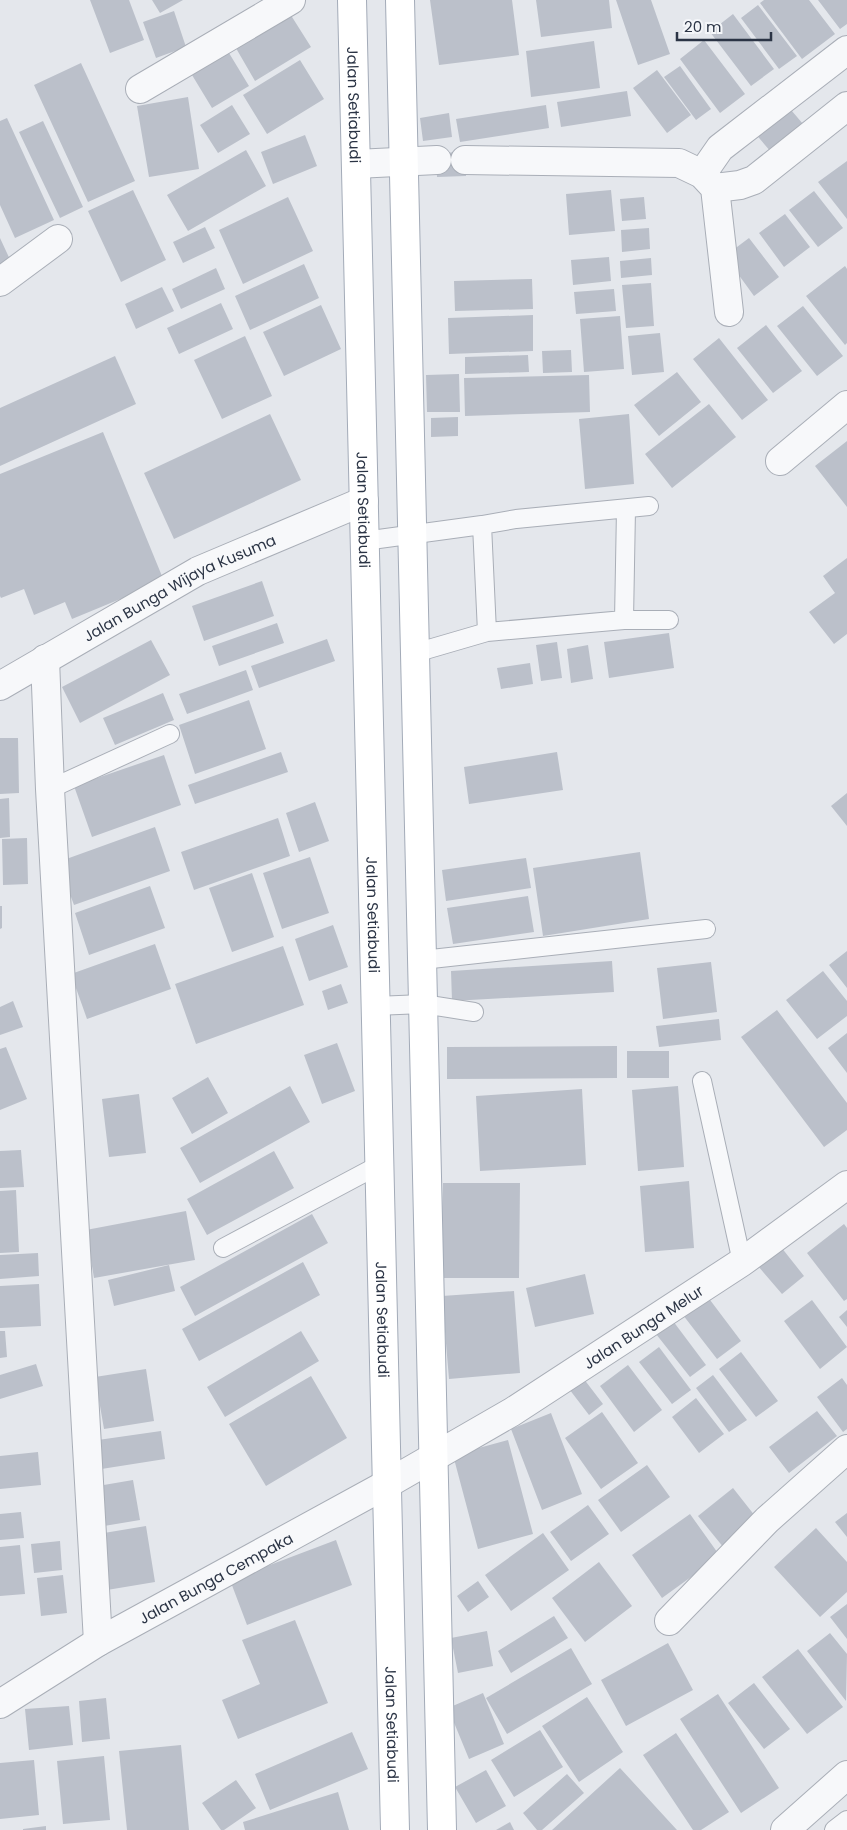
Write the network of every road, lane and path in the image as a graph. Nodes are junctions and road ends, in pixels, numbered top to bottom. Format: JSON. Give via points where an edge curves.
{"nodes":[{"id":1,"x":291,"y":0,"type":"edge"},
{"id":2,"x":352,"y":0,"type":"edge"},
{"id":3,"x":400,"y":0,"type":"edge"},
{"id":4,"x":847,"y":50,"type":"edge"},
{"id":5,"x":140,"y":90,"type":"dead end"},
{"id":6,"x":847,"y":106,"type":"edge"},
{"id":7,"x":437,"y":160,"type":"dead end"},
{"id":8,"x":465,"y":160,"type":"dead end"},
{"id":9,"x":404,"y":161,"type":"junction"},
{"id":10,"x":356,"y":164,"type":"junction"},
{"id":11,"x":709,"y":181,"type":"junction"},
{"id":12,"x":58,"y":240,"type":"dead end"},
{"id":13,"x":0,"y":282,"type":"edge"},
{"id":14,"x":729,"y":312,"type":"dead end"},
{"id":15,"x":847,"y":405,"type":"edge"},
{"id":16,"x":780,"y":460,"type":"dead end"},
{"id":17,"x":364,"y":501,"type":"junction"},
{"id":18,"x":649,"y":506,"type":"dead end"},
{"id":19,"x":626,"y":509,"type":"junction"},
{"id":20,"x":482,"y":525,"type":"junction"},
{"id":21,"x":412,"y":534,"type":"junction"},
{"id":22,"x":364,"y":541,"type":"junction"},
{"id":23,"x":624,"y":620,"type":"junction"},
{"id":24,"x":669,"y":620,"type":"dead end"},
{"id":25,"x":487,"y":632,"type":"junction"},
{"id":26,"x":415,"y":653,"type":"junction"},
{"id":27,"x":45,"y":660,"type":"junction"},
{"id":28,"x":0,"y":686,"type":"edge"},
{"id":29,"x":170,"y":734,"type":"dead end"},
{"id":30,"x":50,"y":789,"type":"junction"},
{"id":31,"x":706,"y":930,"type":"dead end"},
{"id":32,"x":422,"y":960,"type":"junction"},
{"id":33,"x":423,"y":1004,"type":"junction"},
{"id":34,"x":375,"y":1006,"type":"junction"},
{"id":35,"x":474,"y":1012,"type":"dead end"},
{"id":36,"x":702,"y":1082,"type":"dead end"},
{"id":37,"x":379,"y":1165,"type":"junction"},
{"id":38,"x":847,"y":1185,"type":"edge"},
{"id":39,"x":223,"y":1248,"type":"dead end"},
{"id":40,"x":742,"y":1262,"type":"junction"},
{"id":41,"x":847,"y":1449,"type":"edge"},
{"id":42,"x":434,"y":1457,"type":"junction"},
{"id":43,"x":387,"y":1484,"type":"junction"},
{"id":44,"x":669,"y":1621,"type":"dead end"},
{"id":45,"x":98,"y":1642,"type":"junction"},
{"id":46,"x":0,"y":1704,"type":"edge"},
{"id":47,"x":847,"y":1775,"type":"edge"},
{"id":48,"x":847,"y":1820,"type":"edge"},
{"id":49,"x":395,"y":1830,"type":"edge"},
{"id":50,"x":442,"y":1830,"type":"edge"},
{"id":51,"x":785,"y":1830,"type":"edge"},
{"id":52,"x":834,"y":1830,"type":"edge"}],
"edges":[{"from":1,"to":5,"type":"street"},
{"from":2,"to":10,"type":"main road","name":"Jalan Setiabudi"},
{"from":3,"to":9,"type":"main road"},
{"from":4,"to":11,"type":"street","via":[[720,148]]},
{"from":6,"to":11,"type":"street","via":[[754,180],[740,185]]},
{"from":7,"to":9,"type":"street"},
{"from":8,"to":11,"type":"street","via":[[679,163]]},
{"from":9,"to":10,"type":"street"},
{"from":9,"to":21,"type":"main road"},
{"from":10,"to":17,"type":"main road","name":"Jalan Setiabudi"},
{"from":11,"to":14,"type":"street"},
{"from":12,"to":13,"type":"street"},
{"from":15,"to":16,"type":"street"},
{"from":17,"to":22,"type":"main road","name":"Jalan Setiabudi"},
{"from":17,"to":27,"type":"street","name":"Jalan Bunga Wijaya Kusuma","via":[[198,571]]},
{"from":18,"to":19,"type":"lane"},
{"from":19,"to":20,"type":"lane"},
{"from":19,"to":23,"type":"lane"},
{"from":20,"to":21,"type":"lane"},
{"from":20,"to":25,"type":"lane"},
{"from":21,"to":22,"type":"lane"},
{"from":21,"to":26,"type":"main road"},
{"from":22,"to":34,"type":"main road","name":"Jalan Setiabudi"},
{"from":23,"to":24,"type":"lane"},
{"from":23,"to":25,"type":"lane"},
{"from":25,"to":26,"type":"lane"},
{"from":26,"to":32,"type":"main road"},
{"from":27,"to":28,"type":"street","name":"Jalan Bunga Wijaya Kusuma"},
{"from":27,"to":30,"type":"street"},
{"from":29,"to":30,"type":"lane"},
{"from":30,"to":45,"type":"street"},
{"from":31,"to":32,"type":"lane"},
{"from":32,"to":33,"type":"main road"},
{"from":33,"to":34,"type":"lane"},
{"from":33,"to":35,"type":"lane"},
{"from":33,"to":42,"type":"main road"},
{"from":34,"to":37,"type":"main road","name":"Jalan Setiabudi"},
{"from":36,"to":40,"type":"lane"},
{"from":37,"to":39,"type":"lane"},
{"from":37,"to":43,"type":"main road","name":"Jalan Setiabudi"},
{"from":38,"to":40,"type":"street","name":"Jalan Bunga Melur"},
{"from":40,"to":42,"type":"street","name":"Jalan Bunga Melur","via":[[512,1412]]},
{"from":41,"to":44,"type":"street","via":[[766,1520]]},
{"from":42,"to":43,"type":"street","name":"Jalan Bunga Cempaka"},
{"from":42,"to":50,"type":"main road"},
{"from":43,"to":45,"type":"street","name":"Jalan Bunga Cempaka"},
{"from":43,"to":49,"type":"main road","name":"Jalan Setiabudi"},
{"from":45,"to":46,"type":"street","name":"Jalan Bunga Cempaka"},
{"from":47,"to":51,"type":"street"},
{"from":48,"to":52,"type":"lane"}]}
